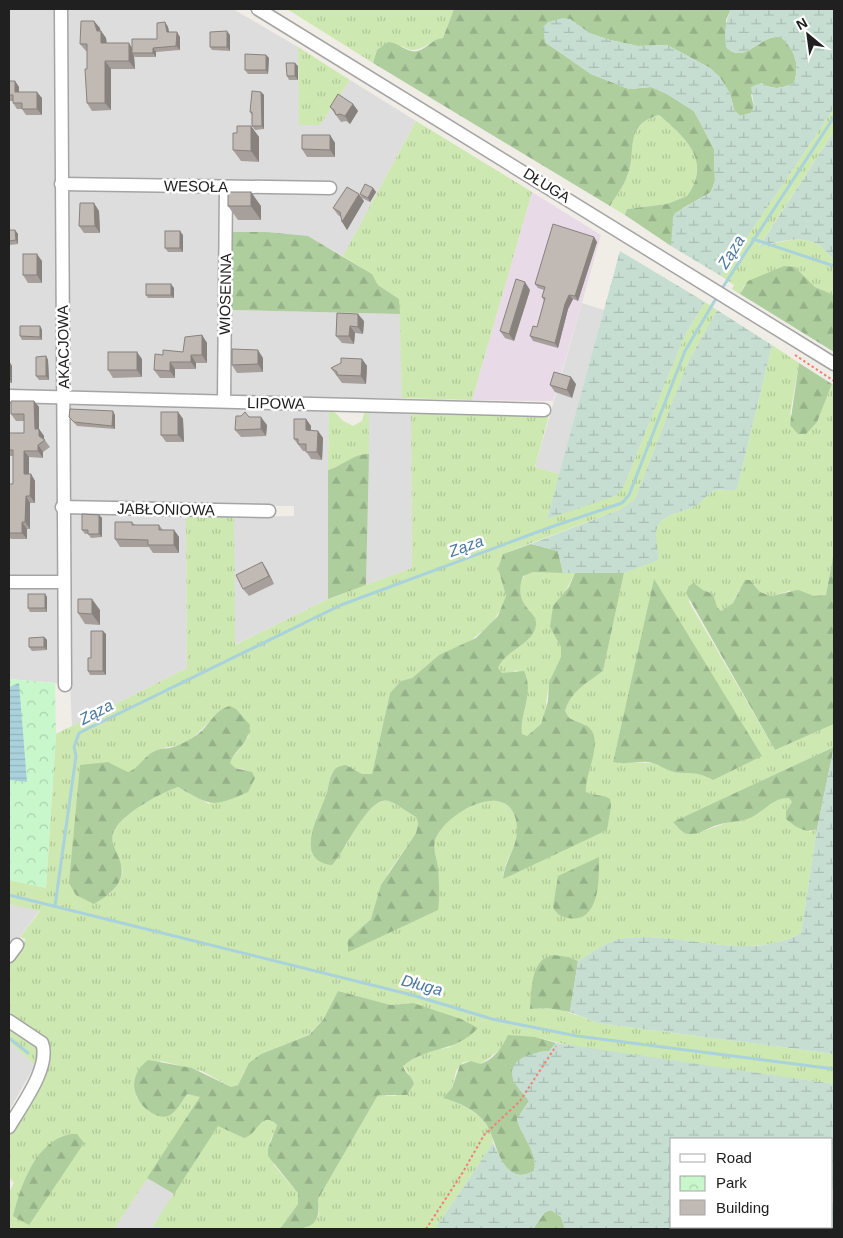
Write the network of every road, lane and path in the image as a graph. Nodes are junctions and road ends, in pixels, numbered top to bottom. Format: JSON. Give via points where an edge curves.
{"nodes":[{"id":1,"x":61,"y":9,"type":"edge"},
{"id":2,"x":258,"y":9,"type":"edge"},
{"id":3,"x":61,"y":184,"type":"junction"},
{"id":4,"x":226,"y":186,"type":"junction"},
{"id":5,"x":330,"y":188,"type":"dead end"},
{"id":6,"x":834,"y":364,"type":"edge"},
{"id":7,"x":9,"y":396,"type":"edge"},
{"id":8,"x":64,"y":397,"type":"junction"},
{"id":9,"x":224,"y":401,"type":"junction"},
{"id":10,"x":544,"y":410,"type":"dead end"},
{"id":11,"x":62,"y":507,"type":"junction"},
{"id":12,"x":269,"y":511,"type":"dead end"},
{"id":13,"x":9,"y":582,"type":"edge"},
{"id":14,"x":63,"y":582,"type":"junction"},
{"id":15,"x":64,"y":685,"type":"dead end"},
{"id":16,"x":17,"y":945,"type":"dead end"},
{"id":17,"x":9,"y":956,"type":"edge"},
{"id":18,"x":9,"y":1021,"type":"edge"},
{"id":19,"x":556,"y":1046,"type":"dead end"},
{"id":20,"x":9,"y":1127,"type":"edge"},
{"id":21,"x":426,"y":1229,"type":"edge"}],
"edges":[{"from":1,"to":3,"type":"street","name":"AKACJOWA"},
{"from":2,"to":6,"type":"street","name":"DŁUGA"},
{"from":3,"to":4,"type":"street","name":"WESOŁA"},
{"from":3,"to":8,"type":"street","name":"AKACJOWA"},
{"from":4,"to":5,"type":"street","name":"WESOŁA"},
{"from":4,"to":9,"type":"street","name":"WIOSENNA"},
{"from":7,"to":8,"type":"street","name":"LIPOWA"},
{"from":8,"to":9,"type":"street","name":"LIPOWA"},
{"from":8,"to":11,"type":"street","name":"AKACJOWA"},
{"from":9,"to":10,"type":"street","name":"LIPOWA"},
{"from":11,"to":12,"type":"street","name":"JABŁONIOWA"},
{"from":11,"to":14,"type":"street","name":"AKACJOWA"},
{"from":13,"to":14,"type":"street"},
{"from":14,"to":15,"type":"street","name":"AKACJOWA","via":[[66,606]]},
{"from":16,"to":17,"type":"street"},
{"from":18,"to":20,"type":"street","via":[[42,1043],[44,1050],[38,1077]]},
{"from":19,"to":21,"type":"path","via":[[520,1101],[484,1135]]}]}
